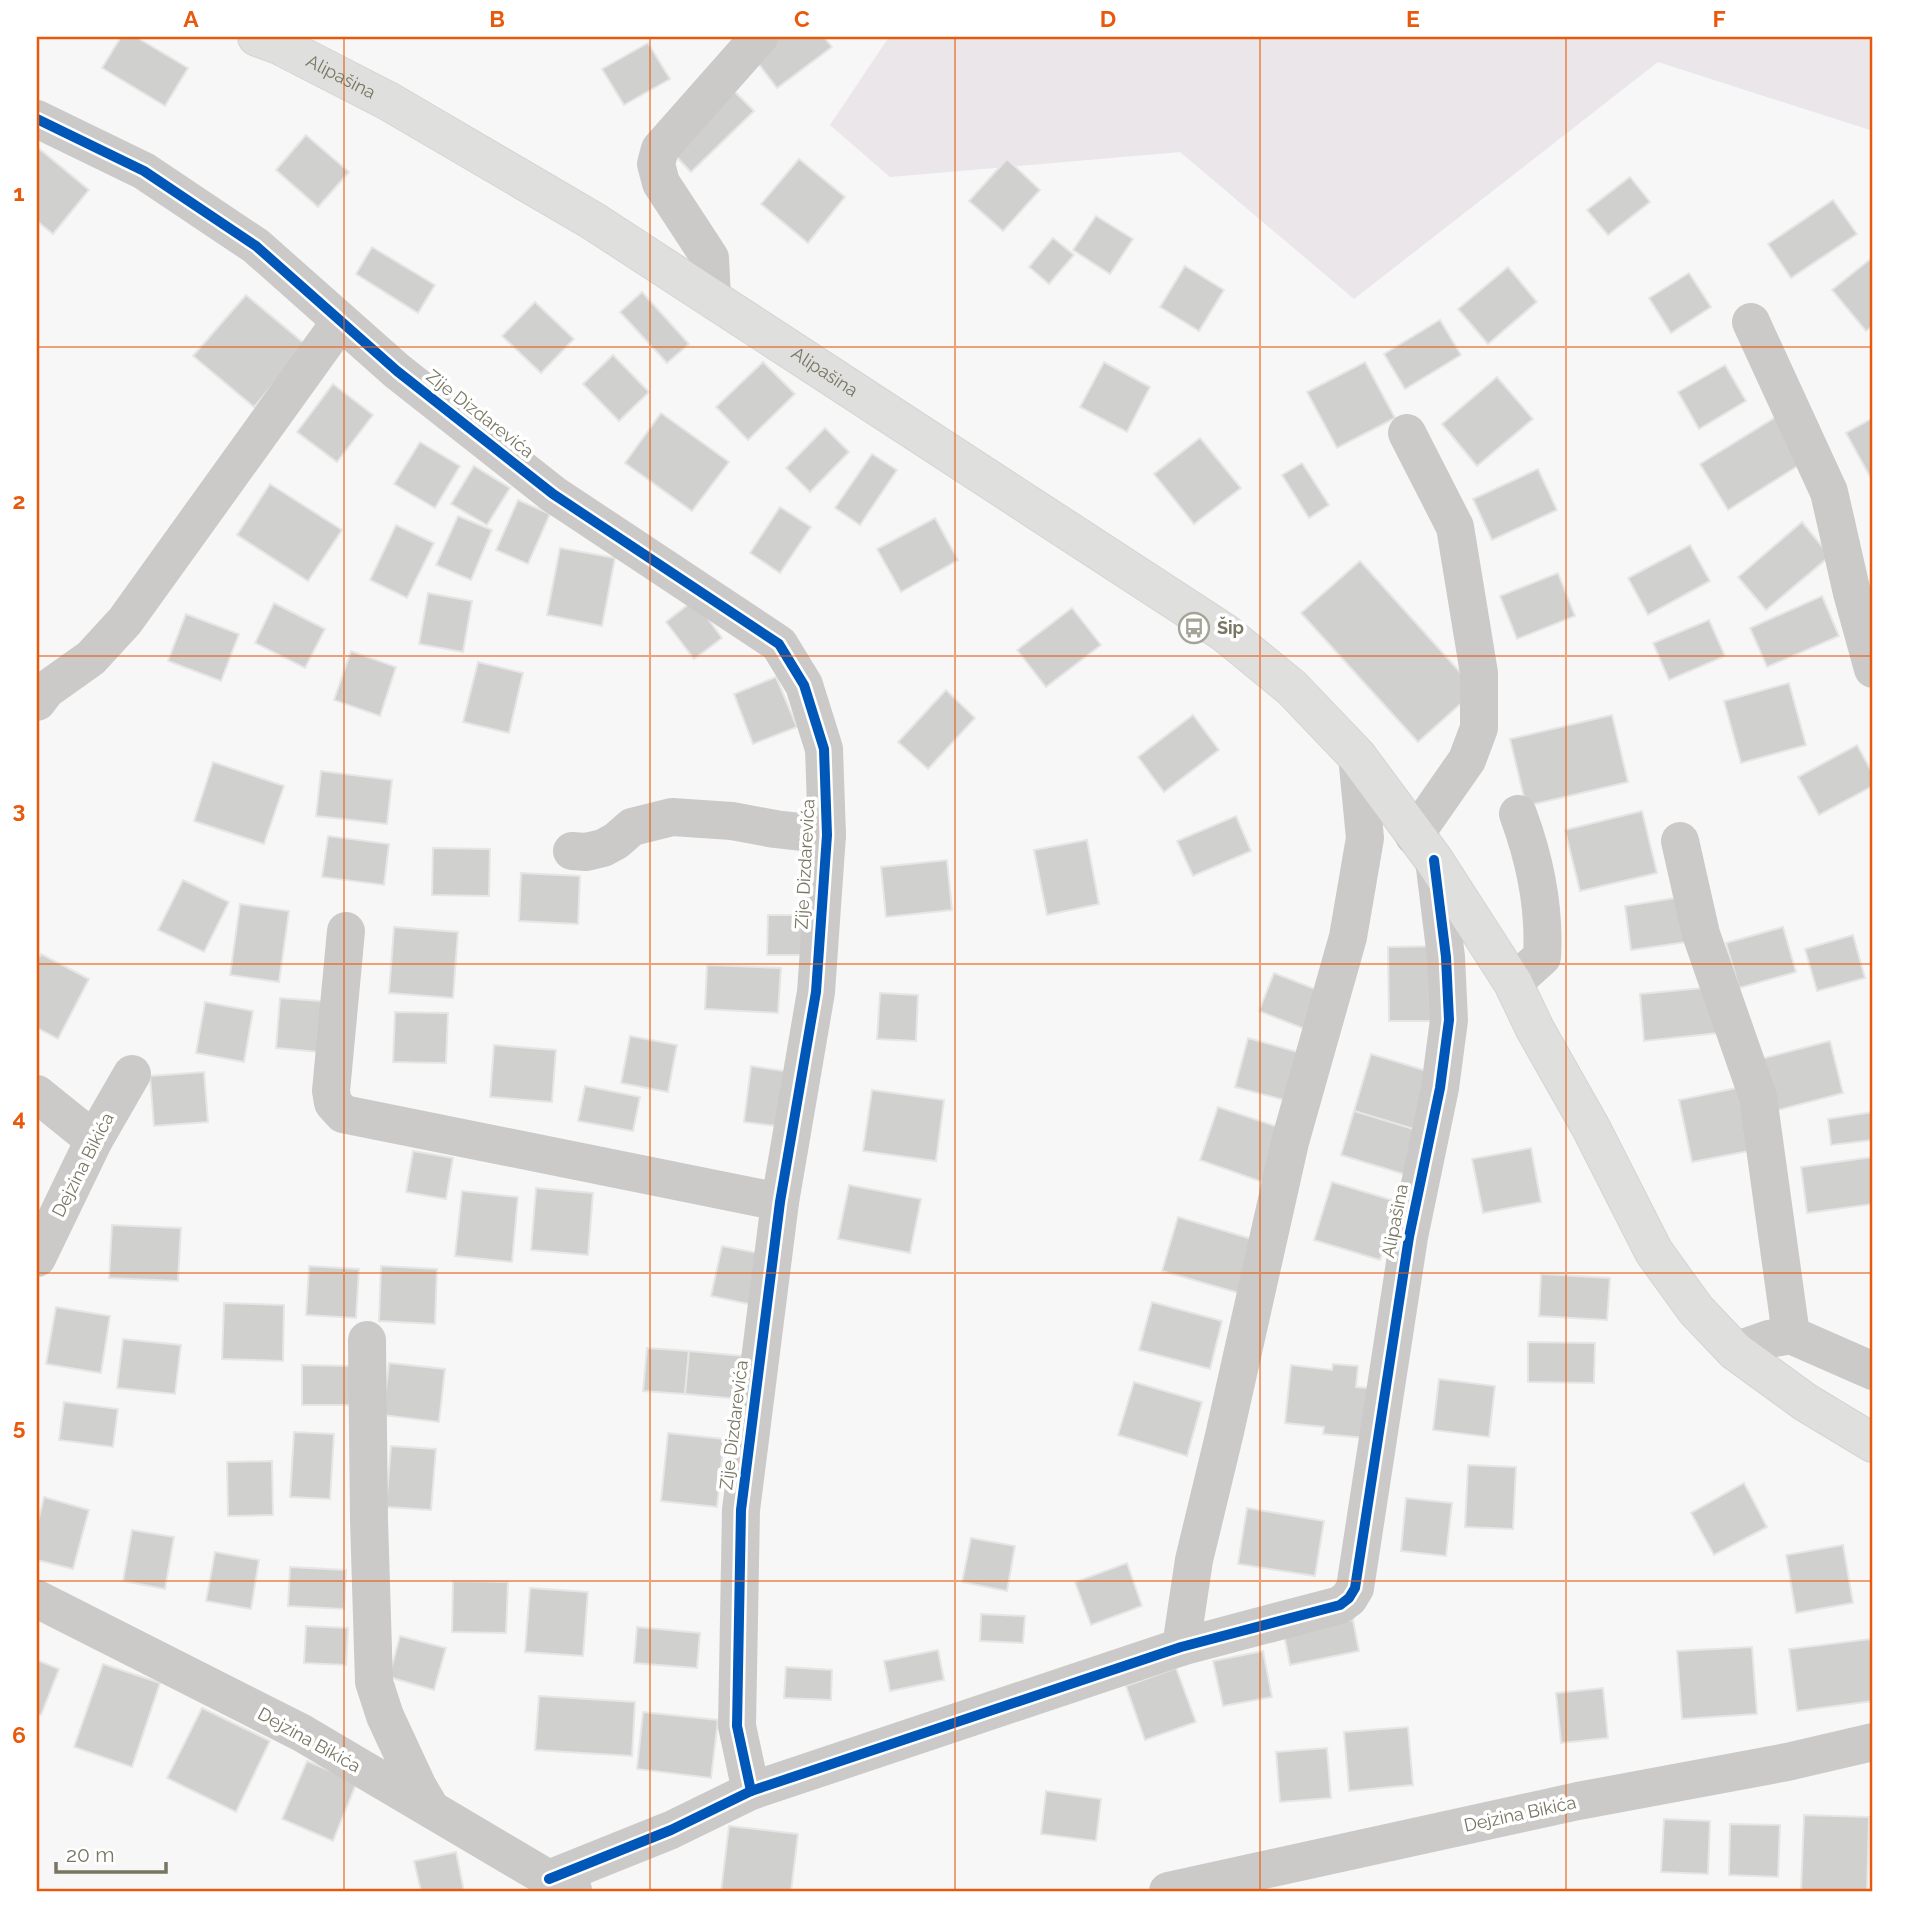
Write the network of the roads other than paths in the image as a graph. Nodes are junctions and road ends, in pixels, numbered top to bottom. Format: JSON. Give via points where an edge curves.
{"nodes":[{"id":1,"x":257,"y":37,"type":"edge"},
{"id":2,"x":758,"y":37,"type":"edge"},
{"id":3,"x":37,"y":119,"type":"edge"},
{"id":4,"x":712,"y":298,"type":"junction"},
{"id":5,"x":340,"y":322,"type":"junction"},
{"id":6,"x":1751,"y":322,"type":"dead end"},
{"id":7,"x":1408,"y":433,"type":"dead end"},
{"id":8,"x":1873,"y":669,"type":"edge"},
{"id":9,"x":37,"y":702,"type":"edge"},
{"id":10,"x":1357,"y":756,"type":"junction"},
{"id":11,"x":1518,"y":814,"type":"dead end"},
{"id":12,"x":827,"y":835,"type":"junction"},
{"id":13,"x":1680,"y":841,"type":"dead end"},
{"id":14,"x":1424,"y":848,"type":"junction"},
{"id":15,"x":572,"y":851,"type":"dead end"},
{"id":16,"x":346,"y":931,"type":"dead end"},
{"id":17,"x":1513,"y":983,"type":"junction"},
{"id":18,"x":132,"y":1074,"type":"dead end"},
{"id":19,"x":37,"y":1094,"type":"edge"},
{"id":20,"x":94,"y":1140,"type":"junction"},
{"id":21,"x":780,"y":1202,"type":"junction"},
{"id":22,"x":37,"y":1258,"type":"edge"},
{"id":23,"x":1791,"y":1335,"type":"junction"},
{"id":24,"x":367,"y":1340,"type":"dead end"},
{"id":25,"x":1735,"y":1351,"type":"junction"},
{"id":26,"x":1873,"y":1371,"type":"edge"},
{"id":27,"x":1873,"y":1444,"type":"edge"},
{"id":28,"x":37,"y":1599,"type":"edge"},
{"id":29,"x":1181,"y":1647,"type":"junction"},
{"id":30,"x":1873,"y":1742,"type":"edge"},
{"id":31,"x":751,"y":1791,"type":"junction"},
{"id":32,"x":432,"y":1810,"type":"junction"},
{"id":33,"x":562,"y":1885,"type":"edge"},
{"id":34,"x":1168,"y":1891,"type":"edge"}],
"edges":[{"from":1,"to":4,"type":"main road","name":"Alipašina","via":[[388,101],[593,221]]},
{"from":2,"to":4,"type":"street","via":[[660,149],[656,164],[661,183],[710,258]]},
{"from":3,"to":5,"type":"street","name":"Zije Dizdarevića","via":[[144,172],[256,246]]},
{"from":4,"to":10,"type":"main road","name":"Alipašina","via":[[1224,633],[1292,688]]},
{"from":5,"to":9,"type":"street","via":[[125,621],[91,658],[46,690]]},
{"from":5,"to":12,"type":"street","name":"Zije Dizdarevića","via":[[553,494],[779,644],[804,685],[824,749]]},
{"from":6,"to":8,"type":"street","via":[[1829,492]]},
{"from":7,"to":14,"type":"street","via":[[1455,527],[1479,673],[1479,728]]},
{"from":10,"to":14,"type":"main road","name":"Alipašina"},
{"from":10,"to":29,"type":"street","via":[[1365,838],[1348,937],[1290,1142],[1194,1560]]},
{"from":11,"to":17,"type":"street","via":[[1532,853],[1544,928],[1542,957]]},
{"from":12,"to":15,"type":"street","via":[[672,817],[632,827],[603,848]]},
{"from":12,"to":21,"type":"street","name":"Zije Dizdarevića","via":[[816,992]]},
{"from":13,"to":23,"type":"street","via":[[1701,934],[1758,1097]]},
{"from":14,"to":17,"type":"main road","name":"Alipašina"},
{"from":14,"to":29,"type":"street","name":"Alipašina","via":[[1446,957],[1449,1020],[1409,1237],[1355,1588],[1340,1605]]},
{"from":16,"to":21,"type":"street","via":[[331,1091],[333,1103],[343,1114]]},
{"from":17,"to":25,"type":"main road","name":"Alipašina","via":[[1654,1252],[1696,1310]]},
{"from":18,"to":20,"type":"street","name":"Dejzina Bikića"},
{"from":19,"to":20,"type":"street"},
{"from":20,"to":22,"type":"street","name":"Dejzina Bikića"},
{"from":21,"to":31,"type":"street","name":"Zije Dizdarevića","via":[[741,1510],[737,1726]]},
{"from":23,"to":25,"type":"street"},
{"from":23,"to":26,"type":"street"},
{"from":24,"to":32,"type":"street","via":[[374,1682],[385,1716]]},
{"from":25,"to":27,"type":"main road","name":"Alipašina"},
{"from":28,"to":32,"type":"street","name":"Dejzina Bikića","via":[[302,1733]]},
{"from":29,"to":31,"type":"street"},
{"from":30,"to":34,"type":"street","name":"Dejzina Bikića"},
{"from":31,"to":33,"type":"street"},
{"from":32,"to":33,"type":"street","name":"Dejzina Bikića"}]}
